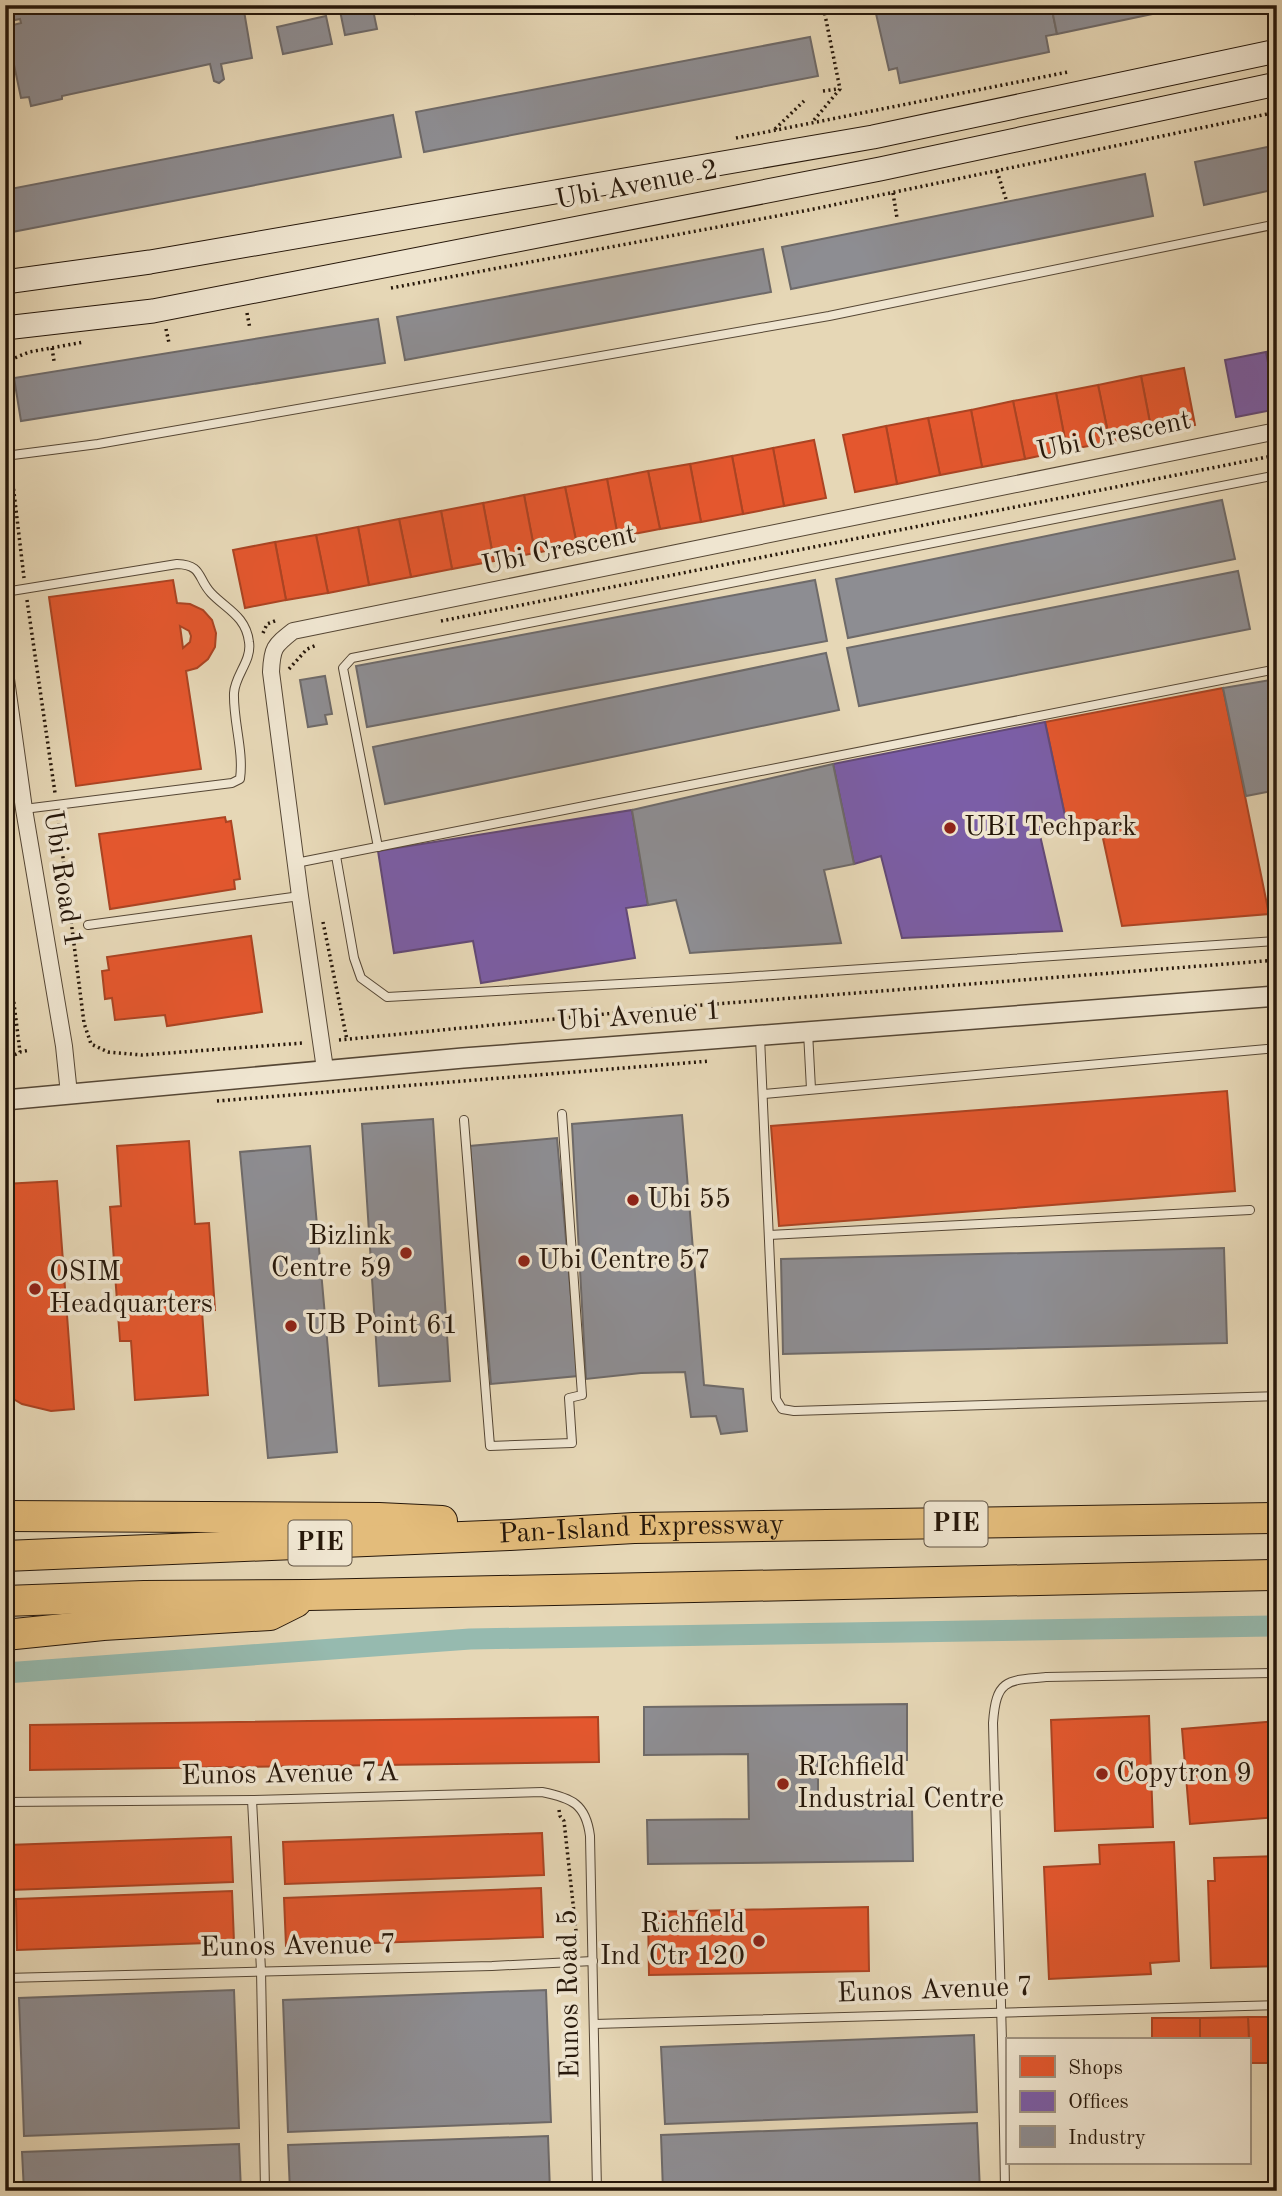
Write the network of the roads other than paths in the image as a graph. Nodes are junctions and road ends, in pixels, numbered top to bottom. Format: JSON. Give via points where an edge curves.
{"nodes":[{"id":1,"x":1277,"y":51,"type":"edge"},
{"id":2,"x":1277,"y":85,"type":"edge"},
{"id":3,"x":1277,"y":224,"type":"edge"},
{"id":4,"x":5,"y":282,"type":"edge"},
{"id":5,"x":5,"y":328,"type":"edge"},
{"id":6,"x":1277,"y":431,"type":"edge"},
{"id":7,"x":7,"y":456,"type":"edge"},
{"id":8,"x":1277,"y":475,"type":"edge"},
{"id":9,"x":5,"y":592,"type":"edge"},
{"id":10,"x":1277,"y":668,"type":"edge"},
{"id":11,"x":5,"y":672,"type":"edge"},
{"id":12,"x":13,"y":788,"type":"edge"},
{"id":13,"x":24,"y":809,"type":"junction"},
{"id":14,"x":378,"y":847,"type":"junction"},
{"id":15,"x":336,"y":856,"type":"junction"},
{"id":16,"x":296,"y":863,"type":"junction"},
{"id":17,"x":300,"y":896,"type":"junction"},
{"id":18,"x":88,"y":925,"type":"dead end"},
{"id":19,"x":1277,"y":942,"type":"edge"},
{"id":20,"x":1277,"y":996,"type":"edge"},
{"id":21,"x":808,"y":1032,"type":"junction"},
{"id":22,"x":760,"y":1037,"type":"junction"},
{"id":23,"x":1277,"y":1048,"type":"edge"},
{"id":24,"x":325,"y":1069,"type":"junction"},
{"id":25,"x":811,"y":1089,"type":"junction"},
{"id":26,"x":69,"y":1094,"type":"junction"},
{"id":27,"x":764,"y":1094,"type":"junction"},
{"id":28,"x":5,"y":1100,"type":"edge"},
{"id":29,"x":562,"y":1114,"type":"dead end"},
{"id":30,"x":464,"y":1120,"type":"dead end"},
{"id":31,"x":1250,"y":1210,"type":"dead end"},
{"id":32,"x":769,"y":1236,"type":"junction"},
{"id":33,"x":1277,"y":1396,"type":"edge"},
{"id":34,"x":5,"y":1516,"type":"edge"},
{"id":35,"x":1277,"y":1518,"type":"edge"},
{"id":36,"x":634,"y":1528,"type":"junction"},
{"id":37,"x":5,"y":1556,"type":"edge"},
{"id":38,"x":1277,"y":1575,"type":"edge"},
{"id":39,"x":309,"y":1595,"type":"junction"},
{"id":40,"x":5,"y":1601,"type":"edge"},
{"id":41,"x":5,"y":1635,"type":"edge"},
{"id":42,"x":1277,"y":1673,"type":"edge"},
{"id":43,"x":252,"y":1800,"type":"junction"},
{"id":44,"x":574,"y":1801,"type":"joint"},
{"id":45,"x":5,"y":1802,"type":"edge"},
{"id":46,"x":593,"y":1961,"type":"junction"},
{"id":47,"x":261,"y":1970,"type":"junction"},
{"id":48,"x":5,"y":1978,"type":"edge"},
{"id":49,"x":1277,"y":2005,"type":"edge"},
{"id":50,"x":1003,"y":2012,"type":"junction"},
{"id":51,"x":594,"y":2024,"type":"junction"},
{"id":52,"x":265,"y":2191,"type":"edge"},
{"id":53,"x":597,"y":2191,"type":"edge"},
{"id":54,"x":1005,"y":2191,"type":"edge"}],
"edges":[{"from":1,"to":4,"type":"main road","name":"Ubi Avenue 2","via":[[873,137],[150,262]]},
{"from":2,"to":5,"type":"main road","name":"Ubi Avenue 2","via":[[866,172],[153,311]]},
{"from":3,"to":7,"type":"lane","via":[[829,316]]},
{"from":6,"to":16,"type":"street","name":"Ubi Crescent","via":[[293,631],[271,653],[271,672]]},
{"from":8,"to":14,"type":"lane","via":[[352,658],[343,668]]},
{"from":9,"to":13,"type":"lane","via":[[190,564],[210,593],[239,616],[250,645],[234,691],[240,779]]},
{"from":10,"to":14,"type":"lane"},
{"from":11,"to":12,"type":"street","name":"Ubi Road 1"},
{"from":12,"to":13,"type":"street","name":"Ubi Road 1"},
{"from":13,"to":26,"type":"street","name":"Ubi Road 1"},
{"from":14,"to":15,"type":"lane"},
{"from":15,"to":16,"type":"lane"},
{"from":15,"to":19,"type":"lane","via":[[361,978],[387,997]]},
{"from":16,"to":17,"type":"street","name":"Ubi Crescent"},
{"from":17,"to":18,"type":"lane"},
{"from":17,"to":24,"type":"street","name":"Ubi Crescent"},
{"from":20,"to":21,"type":"street","name":"Ubi Avenue 1"},
{"from":21,"to":22,"type":"street","name":"Ubi Avenue 1"},
{"from":21,"to":25,"type":"lane"},
{"from":22,"to":24,"type":"street","name":"Ubi Avenue 1"},
{"from":22,"to":27,"type":"lane"},
{"from":23,"to":25,"type":"lane"},
{"from":24,"to":26,"type":"street","name":"Ubi Avenue 1"},
{"from":25,"to":27,"type":"lane"},
{"from":26,"to":28,"type":"street","name":"Ubi Avenue 1"},
{"from":27,"to":32,"type":"lane"},
{"from":29,"to":30,"type":"lane","via":[[582,1395],[569,1398],[572,1443],[490,1446]]},
{"from":31,"to":32,"type":"lane"},
{"from":32,"to":33,"type":"lane","via":[[776,1399],[782,1409]]},
{"from":34,"to":36,"type":"highway","via":[[379,1518]]},
{"from":35,"to":36,"type":"highway","name":"Pan-Island Expressway","number":"PIE"},
{"from":36,"to":37,"type":"highway","name":"Pan-Island Expressway","number":"PIE"},
{"from":38,"to":39,"type":"highway","name":"Pan-Island Expressway","number":"PIE"},
{"from":39,"to":40,"type":"highway","name":"Pan-Island Expressway","number":"PIE"},
{"from":39,"to":41,"type":"highway","via":[[270,1615]]},
{"from":42,"to":50,"type":"lane","via":[[1046,1677],[1017,1679],[1000,1690],[993,1723]]},
{"from":43,"to":44,"type":"lane","name":"Eunos Avenue 7A","via":[[542,1793]]},
{"from":43,"to":45,"type":"lane","name":"Eunos Avenue 7A"},
{"from":43,"to":47,"type":"lane"},
{"from":44,"to":46,"type":"lane","name":"Eunos Road 5","via":[[589,1823]]},
{"from":46,"to":47,"type":"lane","name":"Eunos Avenue 7"},
{"from":46,"to":51,"type":"lane","name":"Eunos Road 5"},
{"from":47,"to":48,"type":"lane","name":"Eunos Avenue 7"},
{"from":47,"to":52,"type":"lane"},
{"from":49,"to":50,"type":"lane","name":"Eunos Avenue 7"},
{"from":50,"to":51,"type":"lane","name":"Eunos Avenue 7"},
{"from":50,"to":54,"type":"lane"},
{"from":51,"to":53,"type":"lane","name":"Eunos Road 5"}]}
